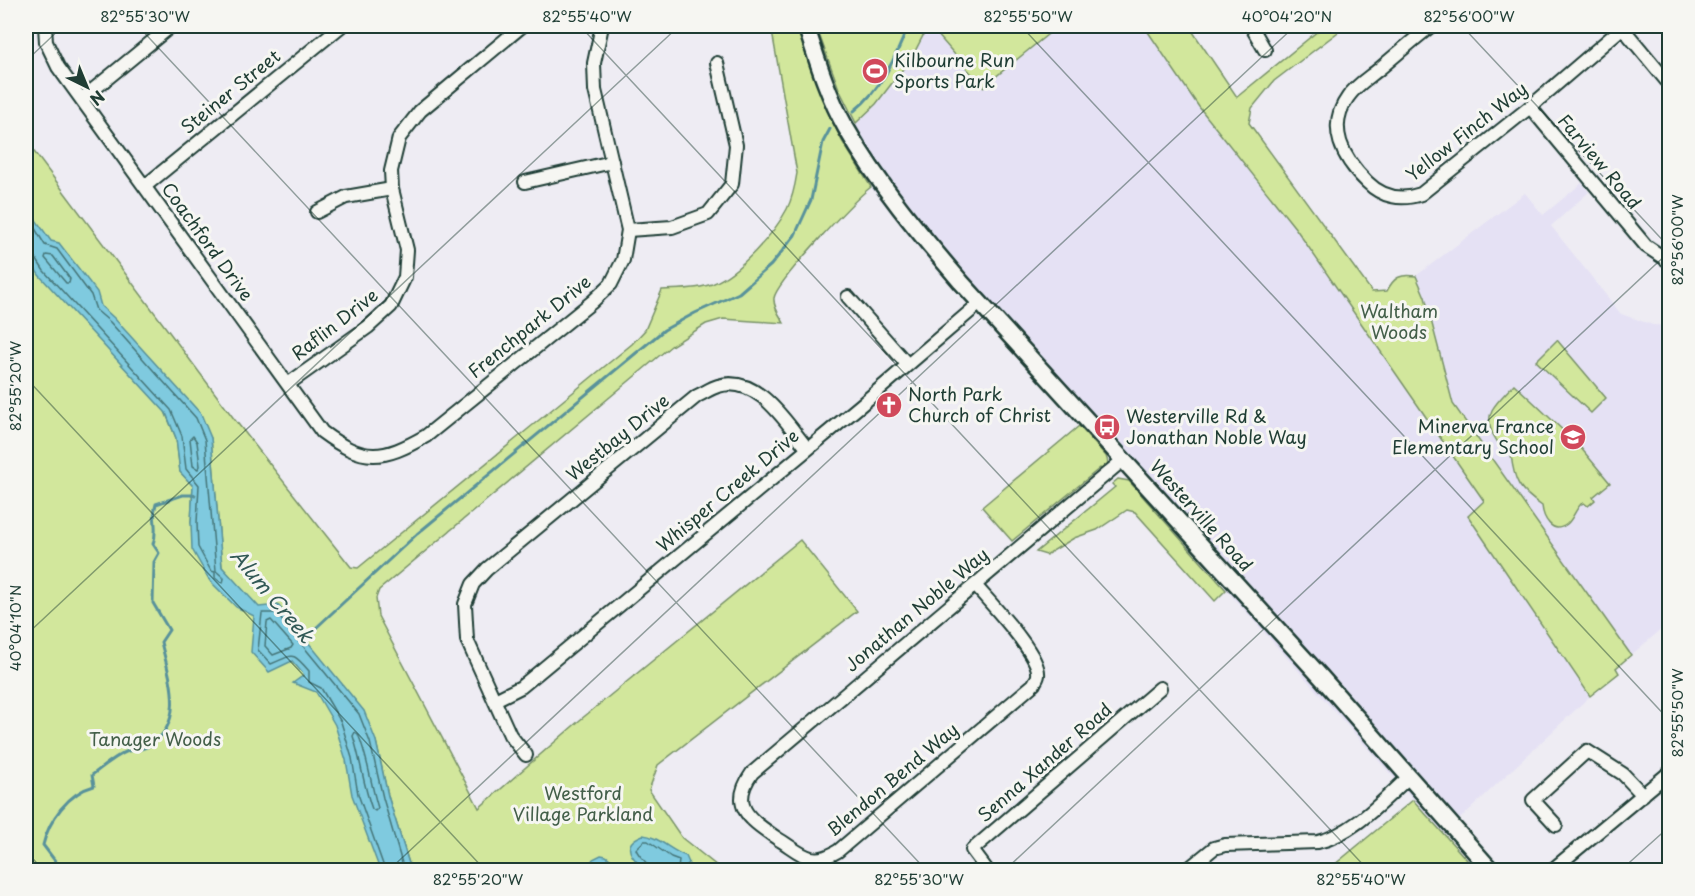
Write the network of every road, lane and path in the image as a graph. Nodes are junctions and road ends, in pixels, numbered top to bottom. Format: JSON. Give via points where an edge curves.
{"nodes":[{"id":1,"x":45,"y":26,"type":"edge"},
{"id":2,"x":171,"y":26,"type":"edge"},
{"id":3,"x":341,"y":26,"type":"edge"},
{"id":4,"x":522,"y":26,"type":"edge"},
{"id":5,"x":602,"y":26,"type":"edge"},
{"id":6,"x":806,"y":26,"type":"edge"},
{"id":7,"x":1251,"y":26,"type":"edge"},
{"id":8,"x":1431,"y":26,"type":"edge"},
{"id":9,"x":1622,"y":27,"type":"edge"},
{"id":10,"x":1265,"y":50,"type":"dead end"},
{"id":11,"x":717,"y":63,"type":"dead end"},
{"id":12,"x":1670,"y":85,"type":"edge"},
{"id":13,"x":82,"y":99,"type":"junction"},
{"id":14,"x":1530,"y":107,"type":"junction"},
{"id":15,"x":612,"y":162,"type":"junction"},
{"id":16,"x":525,"y":182,"type":"dead end"},
{"id":17,"x":145,"y":186,"type":"junction"},
{"id":18,"x":392,"y":189,"type":"junction"},
{"id":19,"x":316,"y":212,"type":"dead end"},
{"id":20,"x":628,"y":230,"type":"junction"},
{"id":21,"x":1670,"y":262,"type":"edge"},
{"id":22,"x":848,"y":297,"type":"dead end"},
{"id":23,"x":980,"y":303,"type":"junction"},
{"id":24,"x":907,"y":364,"type":"junction"},
{"id":25,"x":288,"y":384,"type":"junction"},
{"id":26,"x":807,"y":448,"type":"junction"},
{"id":27,"x":368,"y":456,"type":"joint"},
{"id":28,"x":1123,"y":460,"type":"junction"},
{"id":29,"x":975,"y":585,"type":"junction"},
{"id":30,"x":1160,"y":688,"type":"dead end"},
{"id":31,"x":495,"y":700,"type":"junction"},
{"id":32,"x":526,"y":755,"type":"dead end"},
{"id":33,"x":1670,"y":772,"type":"edge"},
{"id":34,"x":1409,"y":777,"type":"junction"},
{"id":35,"x":741,"y":793,"type":"joint"},
{"id":36,"x":1643,"y":795,"type":"junction"},
{"id":37,"x":1556,"y":825,"type":"dead end"},
{"id":38,"x":987,"y":870,"type":"edge"},
{"id":39,"x":1187,"y":870,"type":"edge"},
{"id":40,"x":1491,"y":870,"type":"edge"},
{"id":41,"x":1552,"y":870,"type":"edge"}],
"edges":[{"from":1,"to":13,"type":"street","name":"Coachford Drive","via":[[51,56]]},
{"from":2,"to":13,"type":"street"},
{"from":3,"to":17,"type":"street","name":"Steiner Street"},
{"from":4,"to":18,"type":"street","name":"Raflin Drive","via":[[420,111],[399,138],[391,171]]},
{"from":5,"to":15,"type":"street","name":"Frenchpark Drive","via":[[594,63],[595,90]]},
{"from":6,"to":23,"type":"main road","name":"Westerville Road","via":[[845,126],[873,172]]},
{"from":7,"to":10,"type":"street"},
{"from":8,"to":14,"type":"street","name":"Yellow Finch Way","via":[[1353,91],[1342,106],[1338,138],[1348,160],[1372,188],[1382,194],[1409,198],[1421,194]]},
{"from":9,"to":12,"type":"street"},
{"from":9,"to":14,"type":"street","name":"Yellow Finch Way"},
{"from":11,"to":20,"type":"street","via":[[736,145],[732,184],[708,214],[672,227]]},
{"from":13,"to":17,"type":"street","name":"Coachford Drive"},
{"from":14,"to":21,"type":"street","name":"Farview Road","via":[[1646,246]]},
{"from":15,"to":16,"type":"street"},
{"from":15,"to":20,"type":"street","name":"Frenchpark Drive"},
{"from":17,"to":25,"type":"street","name":"Coachford Drive"},
{"from":18,"to":19,"type":"street","via":[[346,197]]},
{"from":18,"to":25,"type":"street","name":"Raflin Drive","via":[[407,250],[399,294],[368,327]]},
{"from":20,"to":27,"type":"street","name":"Frenchpark Drive","via":[[623,260],[611,284],[592,302],[426,435],[399,451]]},
{"from":22,"to":24,"type":"street"},
{"from":23,"to":24,"type":"street","name":"Whisper Creek Drive"},
{"from":23,"to":28,"type":"main road","name":"Westerville Road"},
{"from":24,"to":26,"type":"street","name":"Whisper Creek Drive"},
{"from":25,"to":27,"type":"street","name":"Coachford Drive","via":[[322,432],[343,447]]},
{"from":26,"to":31,"type":"street","name":"Whisper Creek Drive","via":[[538,673]]},
{"from":26,"to":31,"type":"street","name":"Westbay Drive","via":[[765,397],[744,386],[719,385],[697,396],[487,569],[473,585],[465,604],[467,640]]},
{"from":28,"to":29,"type":"street","name":"Jonathan Noble Way"},
{"from":28,"to":34,"type":"main road","name":"Westerville Road"},
{"from":29,"to":35,"type":"street","name":"Jonathan Noble Way","via":[[752,773]]},
{"from":29,"to":35,"type":"street","name":"Blendon Bend Way","via":[[1029,649],[1038,675],[1025,693],[838,851],[826,857],[800,853],[755,823],[746,813]]},
{"from":30,"to":38,"type":"street","name":"Senna Xander Road","via":[[972,850]]},
{"from":31,"to":32,"type":"street","via":[[510,735]]},
{"from":33,"to":36,"type":"street"},
{"from":34,"to":39,"type":"street","via":[[1332,839],[1226,844]]},
{"from":34,"to":40,"type":"main road","name":"Westerville Road"},
{"from":36,"to":37,"type":"street","via":[[1623,774],[1587,751],[1533,800]]},
{"from":36,"to":41,"type":"street"}]}
